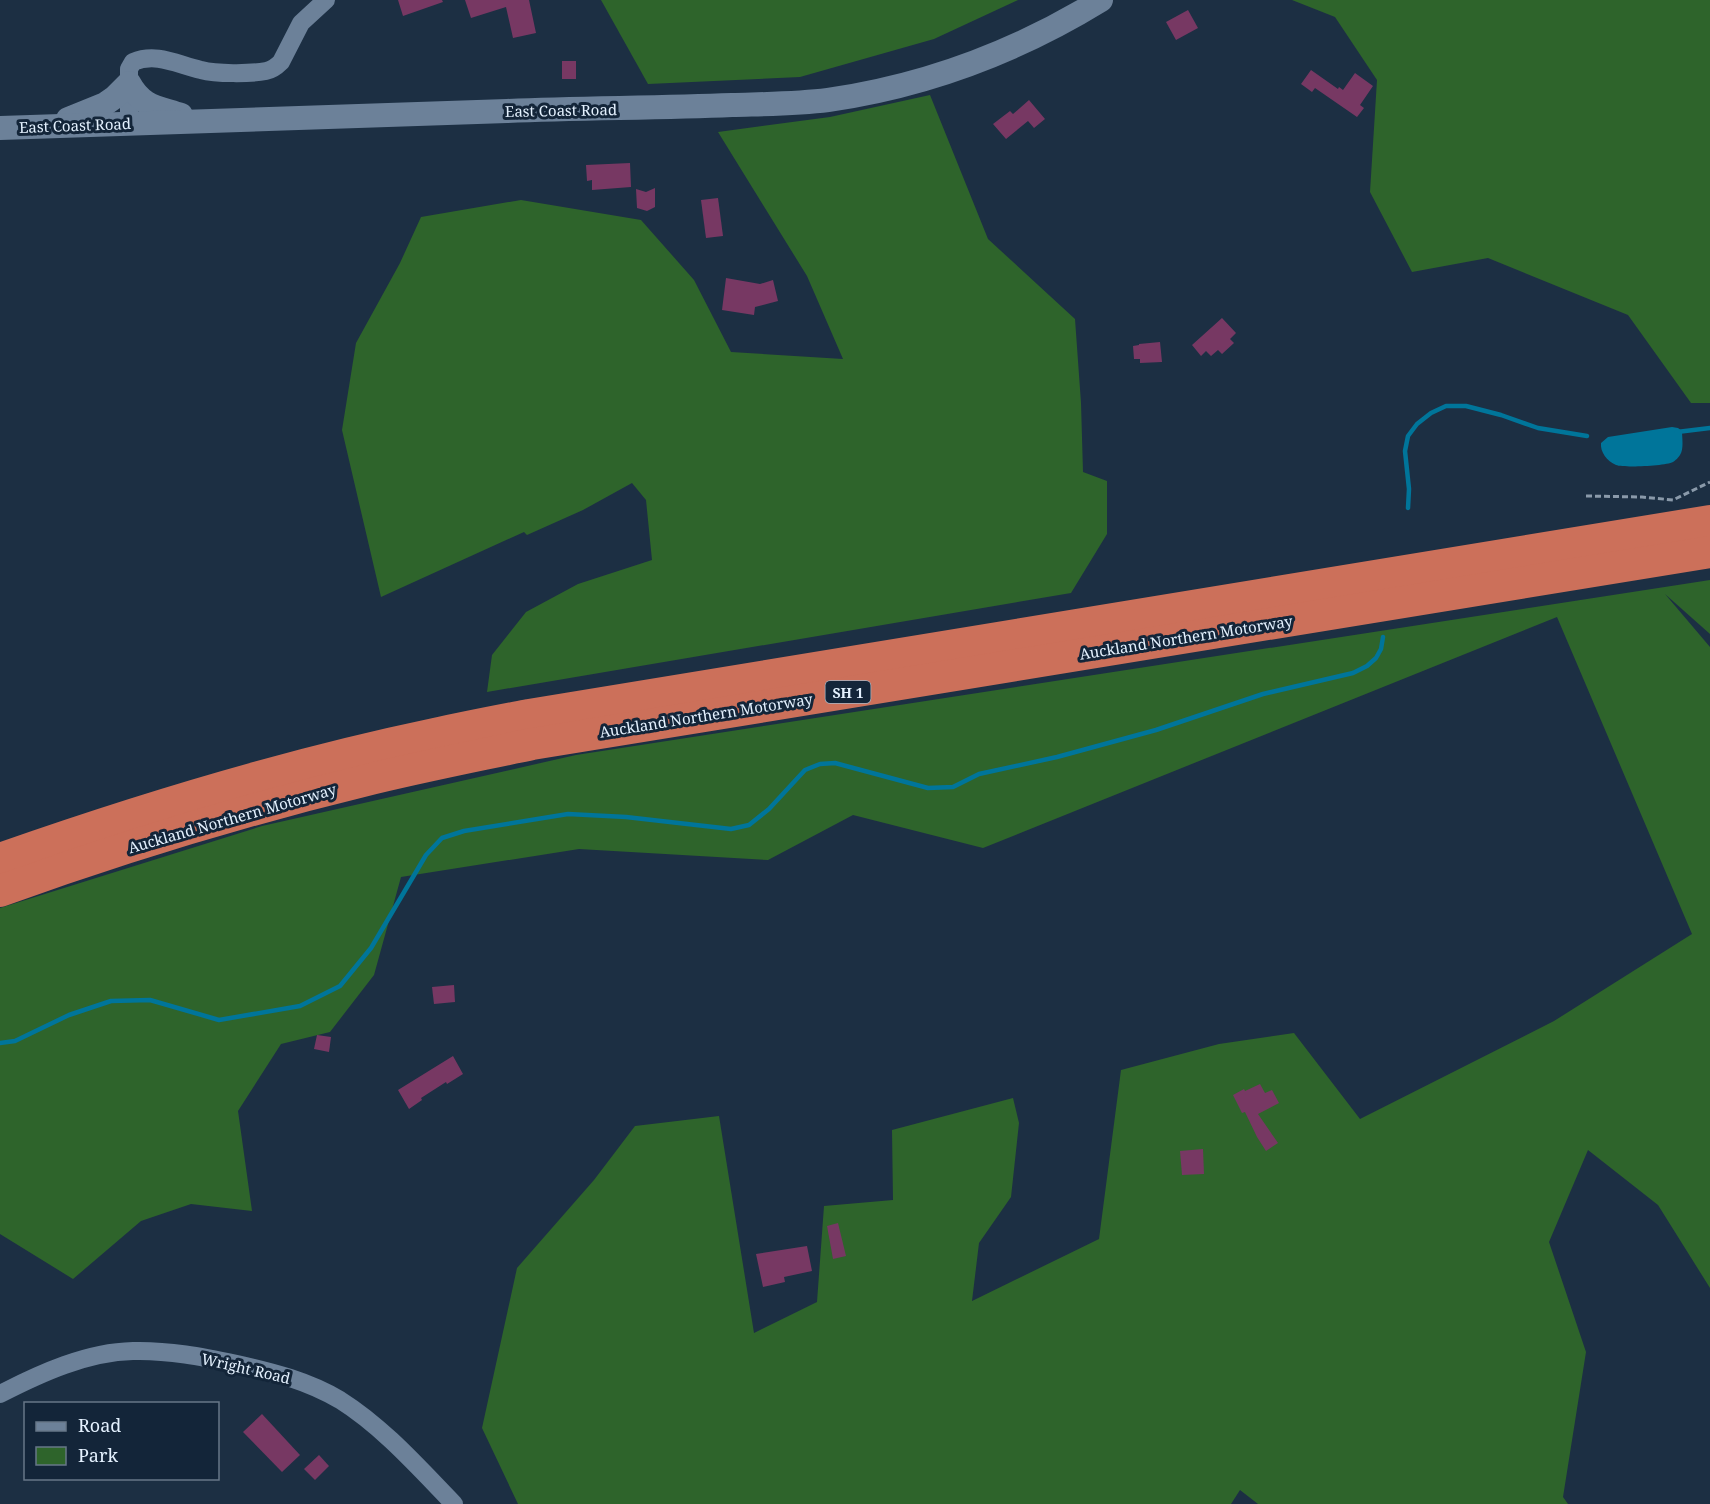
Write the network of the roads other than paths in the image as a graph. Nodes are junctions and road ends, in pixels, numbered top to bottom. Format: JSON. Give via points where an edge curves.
{"nodes":[{"id":1,"x":326,"y":0,"type":"edge"},
{"id":2,"x":1101,"y":0,"type":"edge"},
{"id":3,"x":129,"y":83,"type":"junction"},
{"id":4,"x":198,"y":121,"type":"junction"},
{"id":5,"x":129,"y":123,"type":"junction"},
{"id":6,"x":49,"y":126,"type":"junction"},
{"id":7,"x":0,"y":128,"type":"edge"},
{"id":8,"x":1710,"y":521,"type":"edge"},
{"id":9,"x":1710,"y":552,"type":"edge"},
{"id":10,"x":0,"y":859,"type":"edge"},
{"id":11,"x":0,"y":891,"type":"edge"},
{"id":12,"x":0,"y":1394,"type":"edge"},
{"id":13,"x":454,"y":1504,"type":"edge"}],
"edges":[{"from":1,"to":3,"type":"street","via":[[301,23],[282,62],[273,69],[206,71],[161,58],[144,59],[131,65]]},
{"from":2,"to":4,"type":"main road","name":"East Coast Road","via":[[981,60],[929,79],[827,100]]},
{"from":3,"to":4,"type":"main road","via":[[144,102]]},
{"from":3,"to":5,"type":"street"},
{"from":3,"to":6,"type":"main road","via":[[105,104]]},
{"from":4,"to":5,"type":"main road","name":"East Coast Road"},
{"from":5,"to":6,"type":"main road","name":"East Coast Road"},
{"from":6,"to":7,"type":"main road","name":"East Coast Road"},
{"from":8,"to":10,"type":"highway","name":"Auckland Northern Motorway","number":"SH 1","via":[[529,715],[296,767],[139,812]]},
{"from":9,"to":11,"type":"highway","name":"Auckland Northern Motorway","number":"SH 1","via":[[532,744],[362,781],[228,817]]},
{"from":12,"to":13,"type":"street","name":"Wright Road","via":[[68,1364],[131,1351],[177,1354],[270,1371],[322,1390],[356,1411]]}]}
